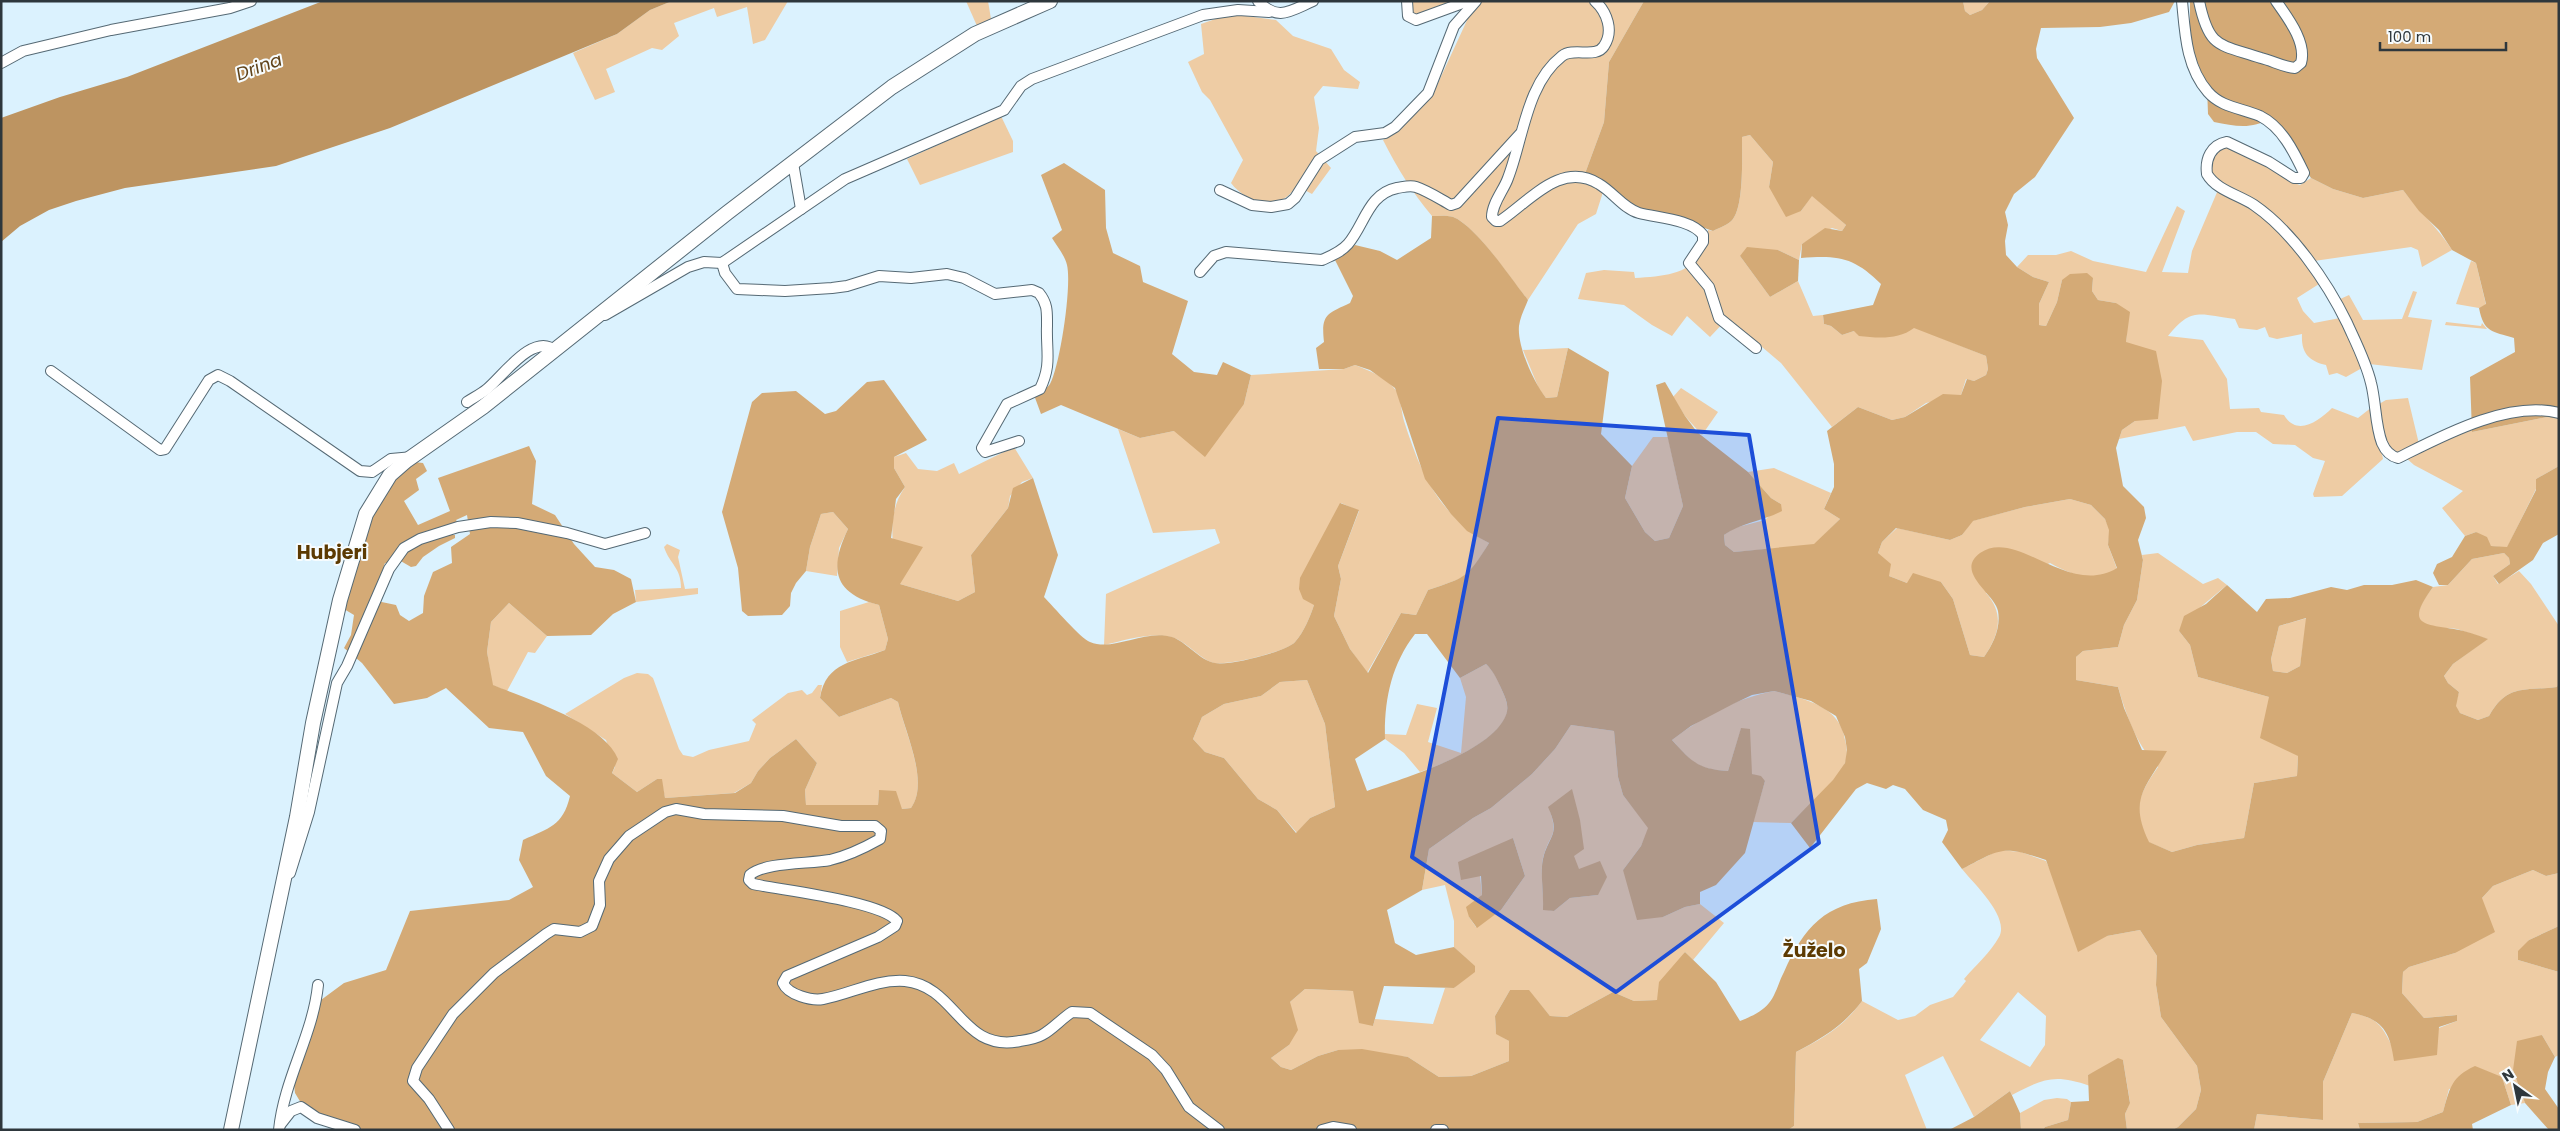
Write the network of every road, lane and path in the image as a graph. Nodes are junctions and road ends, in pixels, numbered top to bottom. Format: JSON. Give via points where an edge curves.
{"nodes":[{"id":1,"x":250,"y":1,"type":"edge"},
{"id":2,"x":1050,"y":1,"type":"edge"},
{"id":3,"x":1258,"y":1,"type":"edge"},
{"id":4,"x":1313,"y":1,"type":"edge"},
{"id":5,"x":1407,"y":1,"type":"edge"},
{"id":6,"x":1468,"y":1,"type":"edge"},
{"id":7,"x":1476,"y":1,"type":"edge"},
{"id":8,"x":1594,"y":1,"type":"edge"},
{"id":9,"x":2182,"y":1,"type":"edge"},
{"id":10,"x":2199,"y":1,"type":"edge"},
{"id":11,"x":2276,"y":1,"type":"edge"},
{"id":12,"x":1270,"y":12,"type":"junction"},
{"id":13,"x":2,"y":61,"type":"edge"},
{"id":14,"x":1520,"y":134,"type":"junction"},
{"id":15,"x":793,"y":163,"type":"junction"},
{"id":16,"x":1220,"y":190,"type":"dead end"},
{"id":17,"x":801,"y":209,"type":"junction"},
{"id":18,"x":722,"y":263,"type":"junction"},
{"id":19,"x":1200,"y":272,"type":"dead end"},
{"id":20,"x":600,"y":315,"type":"junction"},
{"id":21,"x":1756,"y":348,"type":"dead end"},
{"id":22,"x":555,"y":351,"type":"junction"},
{"id":23,"x":51,"y":371,"type":"dead end"},
{"id":24,"x":467,"y":402,"type":"dead end"},
{"id":25,"x":2559,"y":413,"type":"edge"},
{"id":26,"x":1018,"y":441,"type":"dead end"},
{"id":27,"x":413,"y":456,"type":"junction"},
{"id":28,"x":645,"y":534,"type":"dead end"},
{"id":29,"x":278,"y":902,"type":"junction"},
{"id":30,"x":318,"y":985,"type":"dead end"},
{"id":31,"x":279,"y":1128,"type":"edge"},
{"id":32,"x":231,"y":1130,"type":"edge"},
{"id":33,"x":355,"y":1130,"type":"edge"},
{"id":34,"x":449,"y":1130,"type":"edge"},
{"id":35,"x":1219,"y":1130,"type":"edge"},
{"id":36,"x":1322,"y":1130,"type":"edge"},
{"id":37,"x":1350,"y":1130,"type":"edge"},
{"id":38,"x":1436,"y":1130,"type":"edge"},
{"id":39,"x":1443,"y":1130,"type":"edge"}],
"edges":[{"from":1,"to":13,"type":"street","via":[[230,8],[23,51]]},
{"from":2,"to":15,"type":"street","via":[[956,44],[892,87]]},
{"from":3,"to":12,"type":"street"},
{"from":4,"to":12,"type":"street","via":[[1283,13]]},
{"from":5,"to":6,"type":"street","via":[[1408,16],[1416,20]]},
{"from":7,"to":16,"type":"street","via":[[1454,26],[1428,93],[1395,127],[1385,133],[1355,137],[1318,160],[1288,204],[1271,207],[1252,205]]},
{"from":8,"to":14,"type":"street","via":[[1605,12],[1608,25],[1605,44],[1601,50],[1575,50],[1562,56],[1543,81],[1524,118]]},
{"from":9,"to":25,"type":"street","via":[[2187,47],[2200,81],[2208,92],[2225,104],[2261,116],[2281,132],[2304,173],[2301,178],[2294,178],[2227,142],[2218,144],[2209,155],[2207,174],[2216,185],[2254,205],[2274,221],[2322,279],[2367,368],[2379,434],[2393,457],[2398,458],[2489,418],[2548,410]]},
{"from":10,"to":11,"type":"street","via":[[2204,25],[2221,46],[2295,68],[2302,59],[2300,46]]},
{"from":12,"to":17,"type":"street","via":[[1238,10],[1203,15],[1032,79],[1021,86],[1004,110],[845,179]]},
{"from":14,"to":19,"type":"street","via":[[1458,202],[1451,205],[1415,187],[1390,190],[1376,198],[1346,245],[1328,258],[1293,259],[1260,253],[1226,252],[1214,256]]},
{"from":14,"to":21,"type":"street","via":[[1510,175],[1493,209],[1493,219],[1500,221],[1553,182],[1578,176],[1600,184],[1635,212],[1693,227],[1703,235],[1703,242],[1689,263],[1709,287],[1719,318]]},
{"from":15,"to":17,"type":"street"},
{"from":15,"to":20,"type":"street"},
{"from":17,"to":18,"type":"street"},
{"from":18,"to":20,"type":"street","via":[[704,262],[688,267],[607,316]]},
{"from":18,"to":26,"type":"street","via":[[725,274],[738,289],[832,288],[884,276],[911,278],[947,274],[964,278],[995,294],[1032,290],[1039,293],[1047,311],[1049,357],[1046,375],[1040,389],[1007,404],[982,448],[985,452]]},
{"from":20,"to":22,"type":"street"},
{"from":22,"to":24,"type":"street","via":[[549,346],[541,346],[528,351],[486,390]]},
{"from":22,"to":27,"type":"street"},
{"from":23,"to":27,"type":"street","via":[[160,450],[165,449],[209,380],[218,375],[360,471],[372,472],[391,459]]},
{"from":27,"to":29,"type":"street","via":[[390,476],[366,514],[340,600]]},
{"from":28,"to":29,"type":"street","via":[[605,544],[517,523],[492,522],[458,527],[420,539],[404,548],[379,588],[337,683],[309,812],[297,855]]},
{"from":29,"to":32,"type":"street"},
{"from":30,"to":31,"type":"street","via":[[311,1023],[290,1076]]},
{"from":31,"to":33,"type":"street","via":[[291,1111],[301,1107],[317,1118]]},
{"from":34,"to":35,"type":"street","via":[[429,1099],[412,1081],[447,1022],[494,973],[546,934],[554,929],[580,932],[592,926],[600,904],[599,881],[609,859],[637,830],[676,808],[704,814],[783,816],[846,827],[876,826],[881,831],[880,839],[831,859],[761,869],[750,874],[753,884],[854,903],[897,921],[896,926],[878,937],[787,976],[783,983],[791,992],[816,1000],[878,982],[917,984],[936,994],[984,1038],[1000,1044],[1042,1035],[1072,1012],[1090,1013],[1162,1063],[1189,1107]]},
{"from":36,"to":37,"type":"street","via":[[1333,1127]]},
{"from":38,"to":39,"type":"street"}]}
